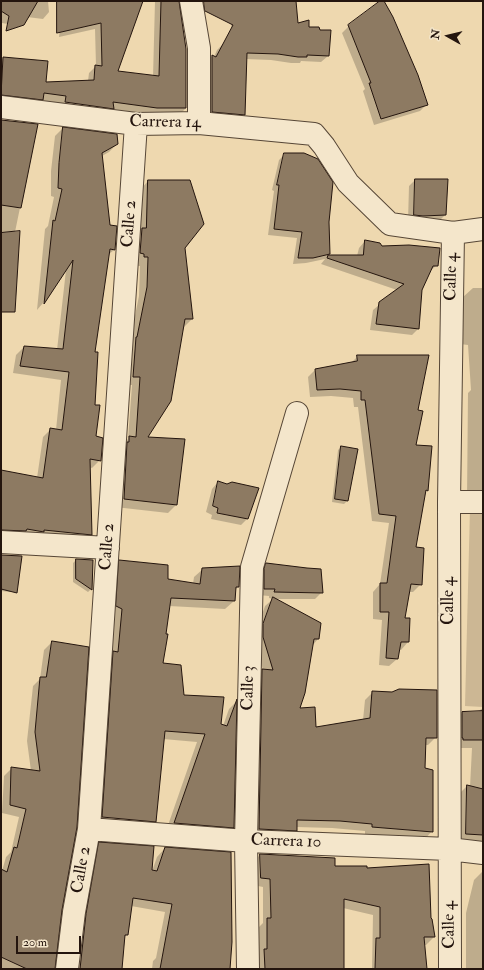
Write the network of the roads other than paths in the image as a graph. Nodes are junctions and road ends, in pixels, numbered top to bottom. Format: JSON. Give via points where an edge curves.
{"nodes":[{"id":1,"x":190,"y":1,"type":"edge"},
{"id":2,"x":1,"y":107,"type":"edge"},
{"id":3,"x":199,"y":123,"type":"junction"},
{"id":4,"x":136,"y":124,"type":"junction"},
{"id":5,"x":483,"y":229,"type":"edge"},
{"id":6,"x":453,"y":233,"type":"junction"},
{"id":7,"x":297,"y":413,"type":"dead end"},
{"id":8,"x":448,"y":502,"type":"junction"},
{"id":9,"x":483,"y":502,"type":"edge"},
{"id":10,"x":1,"y":542,"type":"edge"},
{"id":11,"x":108,"y":548,"type":"junction"},
{"id":12,"x":89,"y":829,"type":"junction"},
{"id":13,"x":246,"y":840,"type":"junction"},
{"id":14,"x":449,"y":849,"type":"junction"},
{"id":15,"x":483,"y":853,"type":"edge"},
{"id":16,"x":67,"y":969,"type":"edge"},
{"id":17,"x":248,"y":969,"type":"edge"},
{"id":18,"x":450,"y":969,"type":"edge"}],
"edges":[{"from":1,"to":3,"type":"street","via":[[199,48]]},
{"from":2,"to":4,"type":"street","name":"Carrera 14"},
{"from":3,"to":4,"type":"street","name":"Carrera 14"},
{"from":3,"to":6,"type":"street","name":"Carrera 14","via":[[314,134],[348,183],[390,224]]},
{"from":4,"to":11,"type":"street","name":"Calle 2"},
{"from":5,"to":6,"type":"street","name":"Carrera 14"},
{"from":6,"to":8,"type":"street","name":"Calle 4"},
{"from":7,"to":13,"type":"street","name":"Calle 3","via":[[252,567]]},
{"from":8,"to":9,"type":"street"},
{"from":8,"to":14,"type":"street","name":"Calle 4"},
{"from":10,"to":11,"type":"street"},
{"from":11,"to":12,"type":"street","name":"Calle 2"},
{"from":12,"to":13,"type":"street","name":"Carrera 10"},
{"from":12,"to":16,"type":"street","name":"Calle 2"},
{"from":13,"to":14,"type":"street","name":"Carrera 10"},
{"from":13,"to":17,"type":"street","name":"Calle 3"},
{"from":14,"to":15,"type":"street","name":"Carrera 10"},
{"from":14,"to":18,"type":"street","name":"Calle 4"}]}
